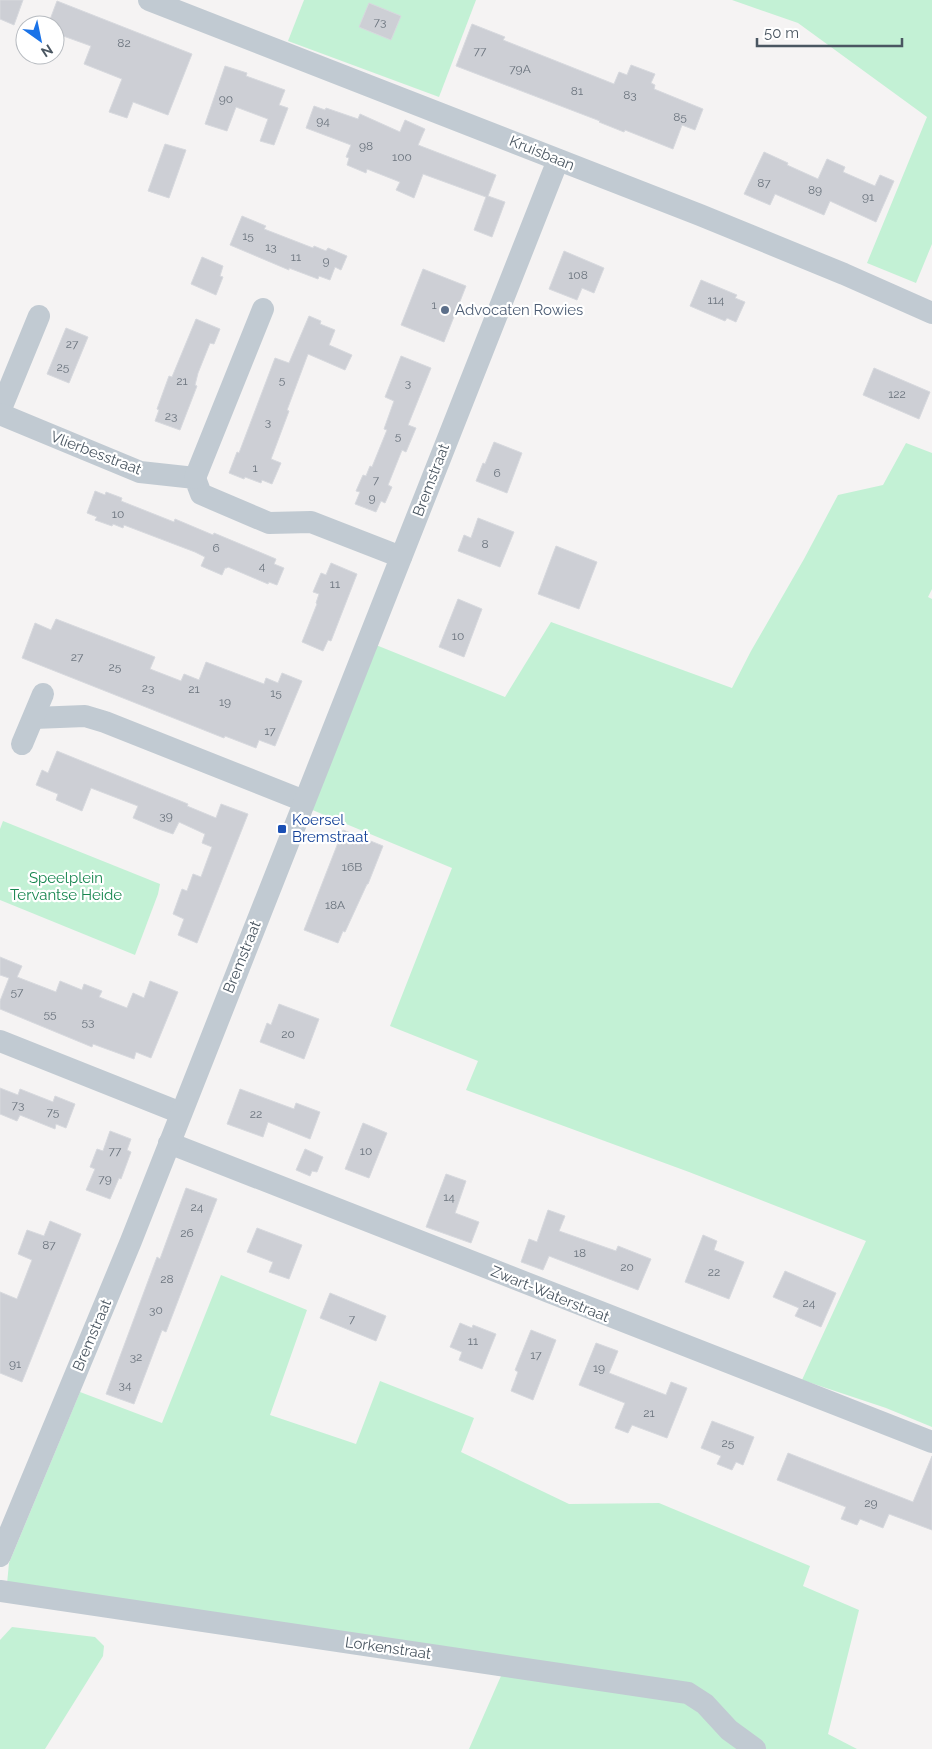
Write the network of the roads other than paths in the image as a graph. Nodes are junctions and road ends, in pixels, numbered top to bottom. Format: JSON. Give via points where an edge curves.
{"nodes":[{"id":1,"x":148,"y":0,"type":"edge"},
{"id":2,"x":558,"y":160,"type":"junction"},
{"id":3,"x":263,"y":309,"type":"dead end"},
{"id":4,"x":932,"y":313,"type":"edge"},
{"id":5,"x":39,"y":316,"type":"dead end"},
{"id":6,"x":0,"y":412,"type":"edge"},
{"id":7,"x":195,"y":478,"type":"junction"},
{"id":8,"x":401,"y":557,"type":"junction"},
{"id":9,"x":43,"y":694,"type":"dead end"},
{"id":10,"x":34,"y":718,"type":"junction"},
{"id":11,"x":22,"y":744,"type":"dead end"},
{"id":12,"x":304,"y":801,"type":"junction"},
{"id":13,"x":0,"y":1042,"type":"edge"},
{"id":14,"x":181,"y":1113,"type":"junction"},
{"id":15,"x":169,"y":1143,"type":"junction"},
{"id":16,"x":932,"y":1442,"type":"edge"},
{"id":17,"x":0,"y":1556,"type":"edge"},
{"id":18,"x":0,"y":1591,"type":"edge"},
{"id":19,"x":755,"y":1749,"type":"edge"}],
"edges":[{"from":1,"to":2,"type":"street","name":"Kruisbaan"},
{"from":2,"to":4,"type":"street","name":"Kruisbaan","via":[[835,270]]},
{"from":2,"to":8,"type":"street","name":"Bremstraat"},
{"from":3,"to":7,"type":"street"},
{"from":5,"to":6,"type":"street","name":"Vlierbesstraat"},
{"from":6,"to":7,"type":"street","name":"Vlierbesstraat","via":[[140,472]]},
{"from":7,"to":8,"type":"street","via":[[201,494],[269,523],[311,522]]},
{"from":8,"to":12,"type":"street","name":"Bremstraat"},
{"from":9,"to":10,"type":"street"},
{"from":10,"to":11,"type":"street"},
{"from":10,"to":12,"type":"street","via":[[85,716],[105,722]]},
{"from":12,"to":14,"type":"street","name":"Bremstraat"},
{"from":13,"to":14,"type":"street"},
{"from":14,"to":15,"type":"street","name":"Bremstraat"},
{"from":15,"to":16,"type":"street","name":"Zwart-Waterstraat"},
{"from":15,"to":17,"type":"street","name":"Bremstraat"},
{"from":18,"to":19,"type":"street","name":"Lorkenstraat","via":[[688,1693]]}]}
